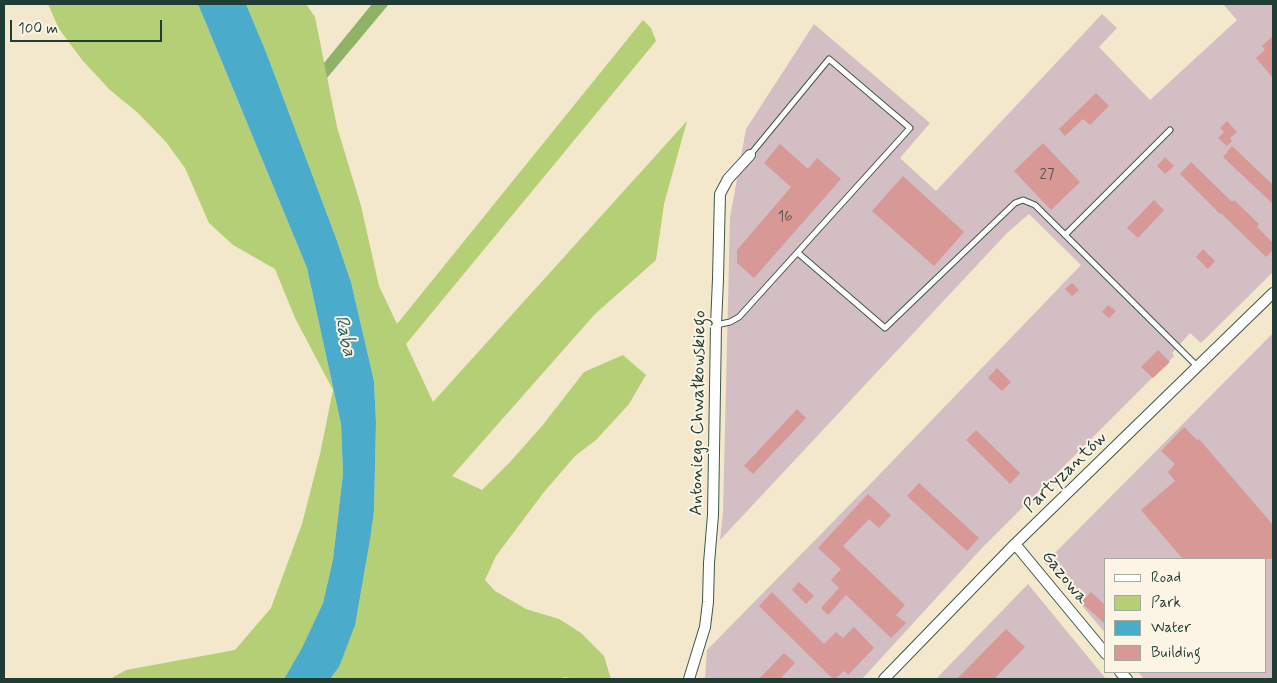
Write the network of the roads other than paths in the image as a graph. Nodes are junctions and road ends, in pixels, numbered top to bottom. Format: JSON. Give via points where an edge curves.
{"nodes":[{"id":1,"x":1170,"y":130,"type":"dead end"},
{"id":2,"x":750,"y":154,"type":"joint"},
{"id":3,"x":1065,"y":236,"type":"junction"},
{"id":4,"x":798,"y":253,"type":"junction"},
{"id":5,"x":1273,"y":293,"type":"edge"},
{"id":6,"x":716,"y":325,"type":"junction"},
{"id":7,"x":1198,"y":367,"type":"junction"},
{"id":8,"x":1016,"y":544,"type":"junction"},
{"id":9,"x":1104,"y":652,"type":"edge"},
{"id":10,"x":690,"y":679,"type":"edge"},
{"id":11,"x":884,"y":679,"type":"edge"}],
"edges":[{"from":1,"to":3,"type":"lane"},
{"from":2,"to":4,"type":"lane","via":[[829,59],[910,128]]},
{"from":2,"to":6,"type":"street","name":"Antoniego Chwałkowskiego","via":[[728,179],[720,194]]},
{"from":3,"to":4,"type":"lane","via":[[1035,205],[1023,200],[1015,203],[885,328]]},
{"from":3,"to":7,"type":"lane"},
{"from":4,"to":6,"type":"lane","via":[[739,317]]},
{"from":5,"to":7,"type":"street","name":"Partyzantów"},
{"from":6,"to":10,"type":"street","name":"Antoniego Chwałkowskiego","via":[[708,602],[705,627]]},
{"from":7,"to":8,"type":"street","name":"Partyzantów"},
{"from":8,"to":9,"type":"street","name":"Gazowa"},
{"from":8,"to":11,"type":"street","name":"Partyzantów"}]}
